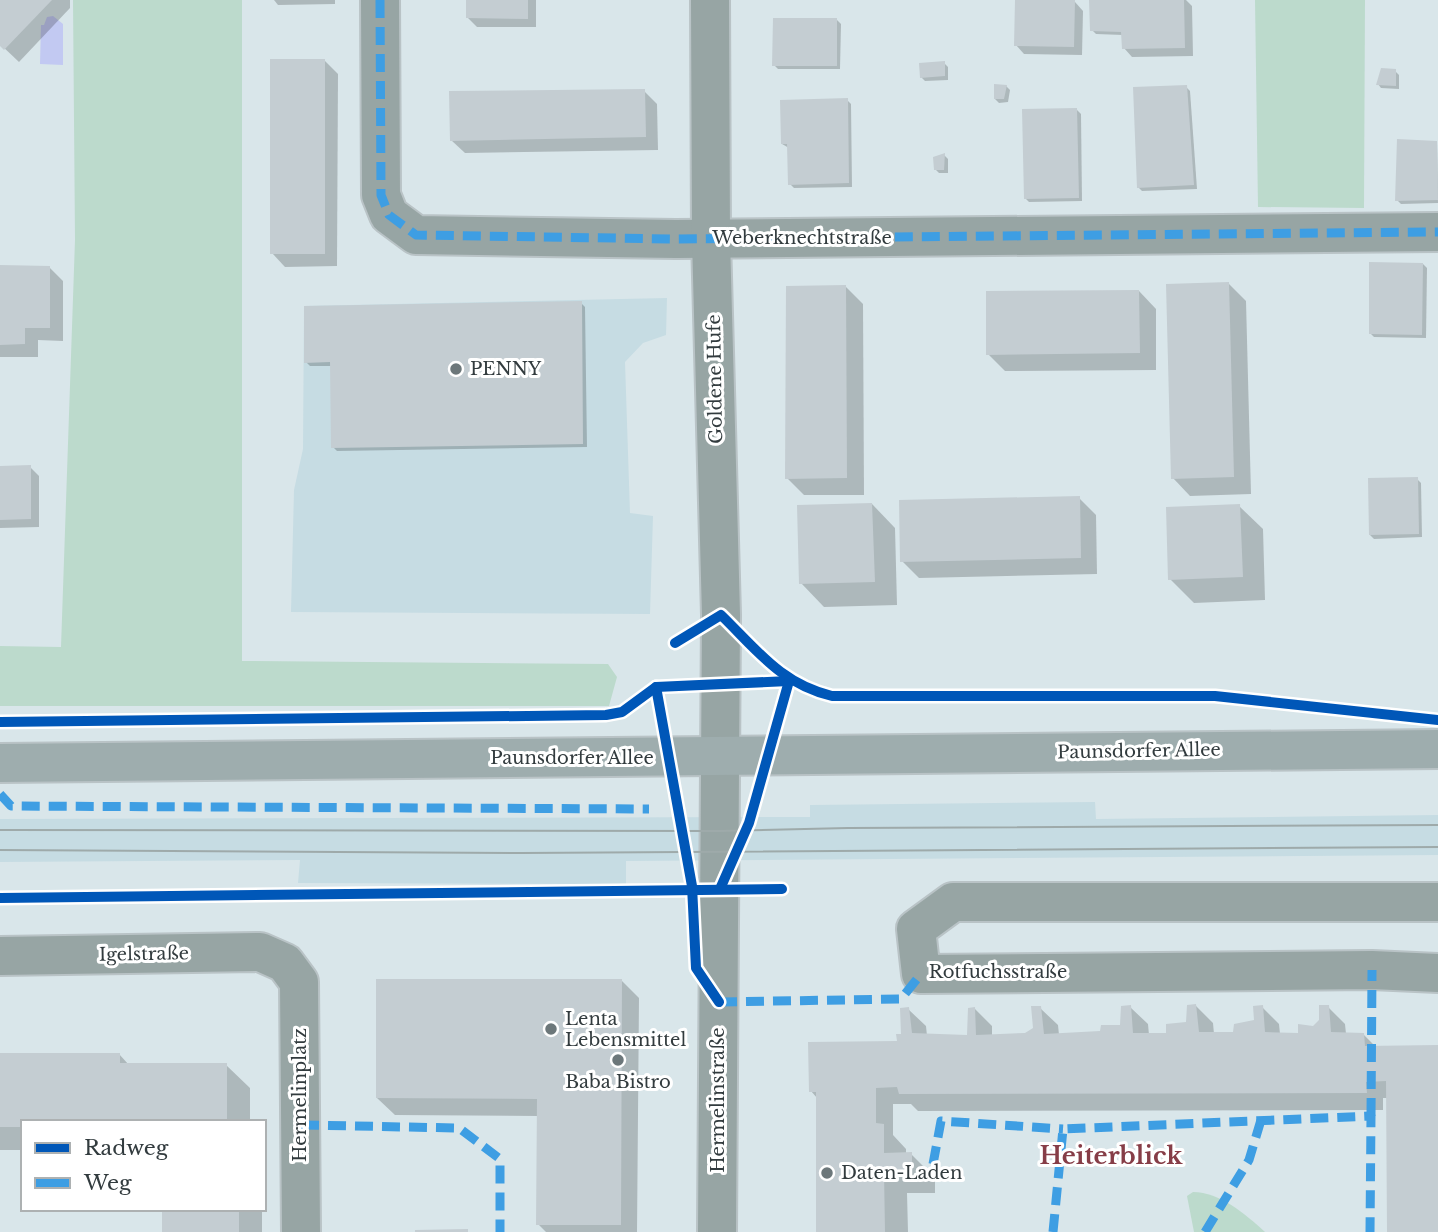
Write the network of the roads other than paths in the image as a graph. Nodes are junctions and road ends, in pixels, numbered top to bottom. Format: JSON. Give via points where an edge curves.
{"nodes":[{"id":1,"x":380,"y":0,"type":"edge"},
{"id":2,"x":710,"y":0,"type":"edge"},
{"id":3,"x":1438,"y":232,"type":"edge"},
{"id":4,"x":712,"y":239,"type":"junction"},
{"id":5,"x":1438,"y":749,"type":"edge"},
{"id":6,"x":718,"y":758,"type":"junction"},
{"id":7,"x":0,"y":763,"type":"edge"},
{"id":8,"x":1438,"y":902,"type":"edge"},
{"id":9,"x":0,"y":956,"type":"edge"},
{"id":10,"x":285,"y":963,"type":"joint"},
{"id":11,"x":1438,"y":973,"type":"edge"},
{"id":12,"x":301,"y":1232,"type":"edge"},
{"id":13,"x":718,"y":1232,"type":"edge"}],
"edges":[{"from":1,"to":4,"type":"street","name":"Weberknechtstraße","via":[[381,195],[389,215],[403,228],[416,235]]},
{"from":2,"to":4,"type":"street","name":"Goldene Hufe"},
{"from":3,"to":4,"type":"street","name":"Weberknechtstraße"},
{"from":4,"to":6,"type":"street","name":"Goldene Hufe","via":[[721,615]]},
{"from":5,"to":6,"type":"main road","name":"Paunsdorfer Allee"},
{"from":6,"to":7,"type":"main road","name":"Paunsdorfer Allee"},
{"from":6,"to":13,"type":"street","name":"Hermelinstraße"},
{"from":8,"to":11,"type":"street","name":"Rotfuchsstraße","via":[[953,902],[916,929],[921,974]]},
{"from":9,"to":10,"type":"street","name":"Igelstraße","via":[[260,952]]},
{"from":10,"to":12,"type":"street","name":"Hermelinplatz","via":[[299,982]]}]}
